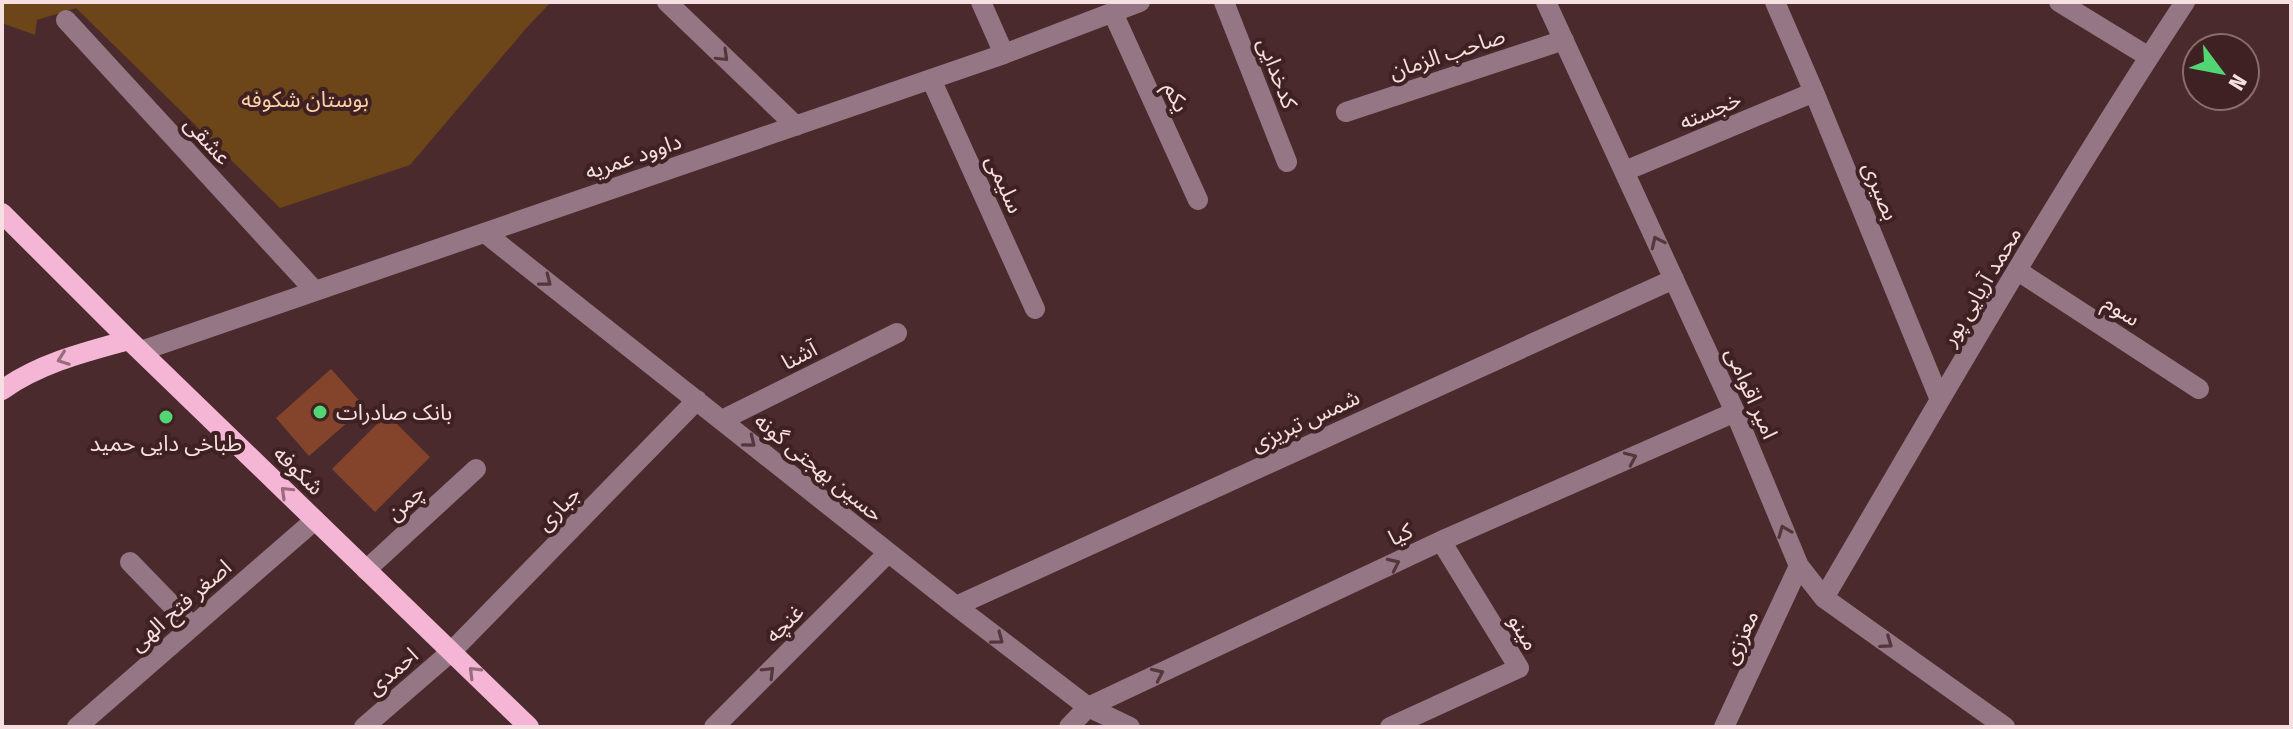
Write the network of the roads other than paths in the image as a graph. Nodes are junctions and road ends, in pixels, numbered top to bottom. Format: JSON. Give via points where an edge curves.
{"nodes":[{"id":1,"x":667,"y":2,"type":"edge"},
{"id":2,"x":981,"y":2,"type":"edge"},
{"id":3,"x":1140,"y":2,"type":"edge"},
{"id":4,"x":1224,"y":2,"type":"edge"},
{"id":5,"x":1546,"y":2,"type":"edge"},
{"id":6,"x":1775,"y":2,"type":"edge"},
{"id":7,"x":2059,"y":2,"type":"edge"},
{"id":8,"x":2185,"y":2,"type":"edge"},
{"id":9,"x":1113,"y":13,"type":"junction"},
{"id":10,"x":66,"y":20,"type":"dead end"},
{"id":11,"x":1564,"y":40,"type":"junction"},
{"id":12,"x":1004,"y":54,"type":"junction"},
{"id":13,"x":2149,"y":57,"type":"junction"},
{"id":14,"x":931,"y":79,"type":"junction"},
{"id":15,"x":1814,"y":92,"type":"junction"},
{"id":16,"x":1346,"y":112,"type":"dead end"},
{"id":17,"x":796,"y":126,"type":"junction"},
{"id":18,"x":1287,"y":162,"type":"dead end"},
{"id":19,"x":1625,"y":171,"type":"junction"},
{"id":20,"x":1198,"y":200,"type":"dead end"},
{"id":21,"x":2,"y":213,"type":"edge"},
{"id":22,"x":485,"y":233,"type":"junction"},
{"id":23,"x":2018,"y":271,"type":"junction"},
{"id":24,"x":1674,"y":279,"type":"junction"},
{"id":25,"x":315,"y":291,"type":"junction"},
{"id":26,"x":1035,"y":309,"type":"dead end"},
{"id":27,"x":897,"y":333,"type":"dead end"},
{"id":28,"x":135,"y":345,"type":"junction"},
{"id":29,"x":2199,"y":389,"type":"dead end"},
{"id":30,"x":2,"y":390,"type":"edge"},
{"id":31,"x":697,"y":400,"type":"junction"},
{"id":32,"x":1940,"y":400,"type":"junction"},
{"id":33,"x":1735,"y":412,"type":"junction"},
{"id":34,"x":722,"y":420,"type":"junction"},
{"id":35,"x":476,"y":469,"type":"dead end"},
{"id":36,"x":315,"y":520,"type":"junction"},
{"id":37,"x":1441,"y":541,"type":"junction"},
{"id":38,"x":888,"y":553,"type":"junction"},
{"id":39,"x":130,"y":562,"type":"dead end"},
{"id":40,"x":1799,"y":566,"type":"junction"},
{"id":41,"x":366,"y":570,"type":"junction"},
{"id":42,"x":1824,"y":598,"type":"junction"},
{"id":43,"x":956,"y":606,"type":"junction"},
{"id":44,"x":192,"y":626,"type":"junction"},
{"id":45,"x":452,"y":651,"type":"junction"},
{"id":46,"x":1088,"y":707,"type":"junction"},
{"id":47,"x":77,"y":727,"type":"edge"},
{"id":48,"x":364,"y":727,"type":"edge"},
{"id":49,"x":529,"y":727,"type":"edge"},
{"id":50,"x":714,"y":727,"type":"edge"},
{"id":51,"x":1069,"y":727,"type":"edge"},
{"id":52,"x":1130,"y":727,"type":"edge"},
{"id":53,"x":1390,"y":727,"type":"edge"},
{"id":54,"x":1724,"y":727,"type":"edge"},
{"id":55,"x":2005,"y":727,"type":"edge"}],
"edges":[{"from":1,"to":17,"type":"street","one_way":true},
{"from":2,"to":12,"type":"street"},
{"from":3,"to":9,"type":"street","name":"داوود عمریه"},
{"from":4,"to":18,"type":"street","name":"کدخدایی"},
{"from":5,"to":11,"type":"street","name":"امیر اقوامی"},
{"from":6,"to":15,"type":"street","name":"بصیری"},
{"from":7,"to":13,"type":"street"},
{"from":8,"to":13,"type":"street","name":"محمد آریایی پور"},
{"from":9,"to":12,"type":"street","name":"داوود عمریه"},
{"from":9,"to":20,"type":"street","name":"یکم"},
{"from":10,"to":25,"type":"street","name":"عشقی"},
{"from":11,"to":16,"type":"street","name":"صاحب الزمان"},
{"from":11,"to":19,"type":"street","name":"امیر اقوامی"},
{"from":12,"to":14,"type":"street","name":"داوود عمریه"},
{"from":13,"to":23,"type":"street","name":"محمد آریایی پور"},
{"from":14,"to":17,"type":"street","name":"داوود عمریه"},
{"from":14,"to":26,"type":"street","name":"سلیمی"},
{"from":15,"to":19,"type":"street","name":"خجسته"},
{"from":15,"to":32,"type":"street","name":"بصیری"},
{"from":17,"to":22,"type":"street","name":"داوود عمریه"},
{"from":24,"to":19,"type":"street","name":"امیر اقوامی","one_way":true},
{"from":21,"to":28,"type":"main road","name":"شکوفه"},
{"from":22,"to":25,"type":"street","name":"داوود عمریه"},
{"from":22,"to":31,"type":"street","name":"حسین بهجتی گونه","one_way":true},
{"from":23,"to":29,"type":"street","name":"سوم"},
{"from":23,"to":32,"type":"street","name":"محمد آریایی پور"},
{"from":24,"to":33,"type":"street","name":"امیر اقوامی"},
{"from":24,"to":43,"type":"street","name":"شمس تبریزی"},
{"from":25,"to":28,"type":"street","name":"داوود عمریه"},
{"from":27,"to":34,"type":"street","name":"آشنا"},
{"from":28,"to":30,"type":"main road","one_way":true,"via":[[70,356]]},
{"from":36,"to":28,"type":"main road","name":"شکوفه","one_way":true},
{"from":31,"to":34,"type":"street","name":"حسین بهجتی گونه"},
{"from":31,"to":45,"type":"street","name":"جباری"},
{"from":32,"to":42,"type":"street","name":"محمد آریایی پور"},
{"from":37,"to":33,"type":"street","name":"کیا","one_way":true},
{"from":40,"to":33,"type":"street","name":"امیر اقوامی","one_way":true},
{"from":34,"to":38,"type":"street","name":"حسین بهجتی گونه","one_way":true},
{"from":35,"to":41,"type":"street","name":"چمن"},
{"from":36,"to":41,"type":"main road","name":"شکوفه"},
{"from":36,"to":44,"type":"street","name":"اصغر فتح الهی"},
{"from":46,"to":37,"type":"street","name":"کیا","one_way":true},
{"from":37,"to":53,"type":"street","name":"مینو","via":[[1519,668]]},
{"from":38,"to":43,"type":"street","name":"حسین بهجتی گونه"},
{"from":50,"to":38,"type":"street","name":"غنچه","one_way":true},
{"from":39,"to":44,"type":"street"},
{"from":40,"to":42,"type":"street","name":"امیر اقوامی"},
{"from":40,"to":54,"type":"street","name":"معززی"},
{"from":41,"to":45,"type":"main road","name":"شکوفه"},
{"from":42,"to":55,"type":"street","name":"امیر اقوامی","one_way":true},
{"from":43,"to":46,"type":"street","name":"حسین بهجتی گونه","one_way":true},
{"from":44,"to":47,"type":"street","name":"اصغر فتح الهی"},
{"from":45,"to":48,"type":"street","name":"احمدی"},
{"from":49,"to":45,"type":"main road","name":"شکوفه","one_way":true},
{"from":46,"to":51,"type":"street"},
{"from":46,"to":52,"type":"street","name":"حسین بهجتی گونه"}]}
